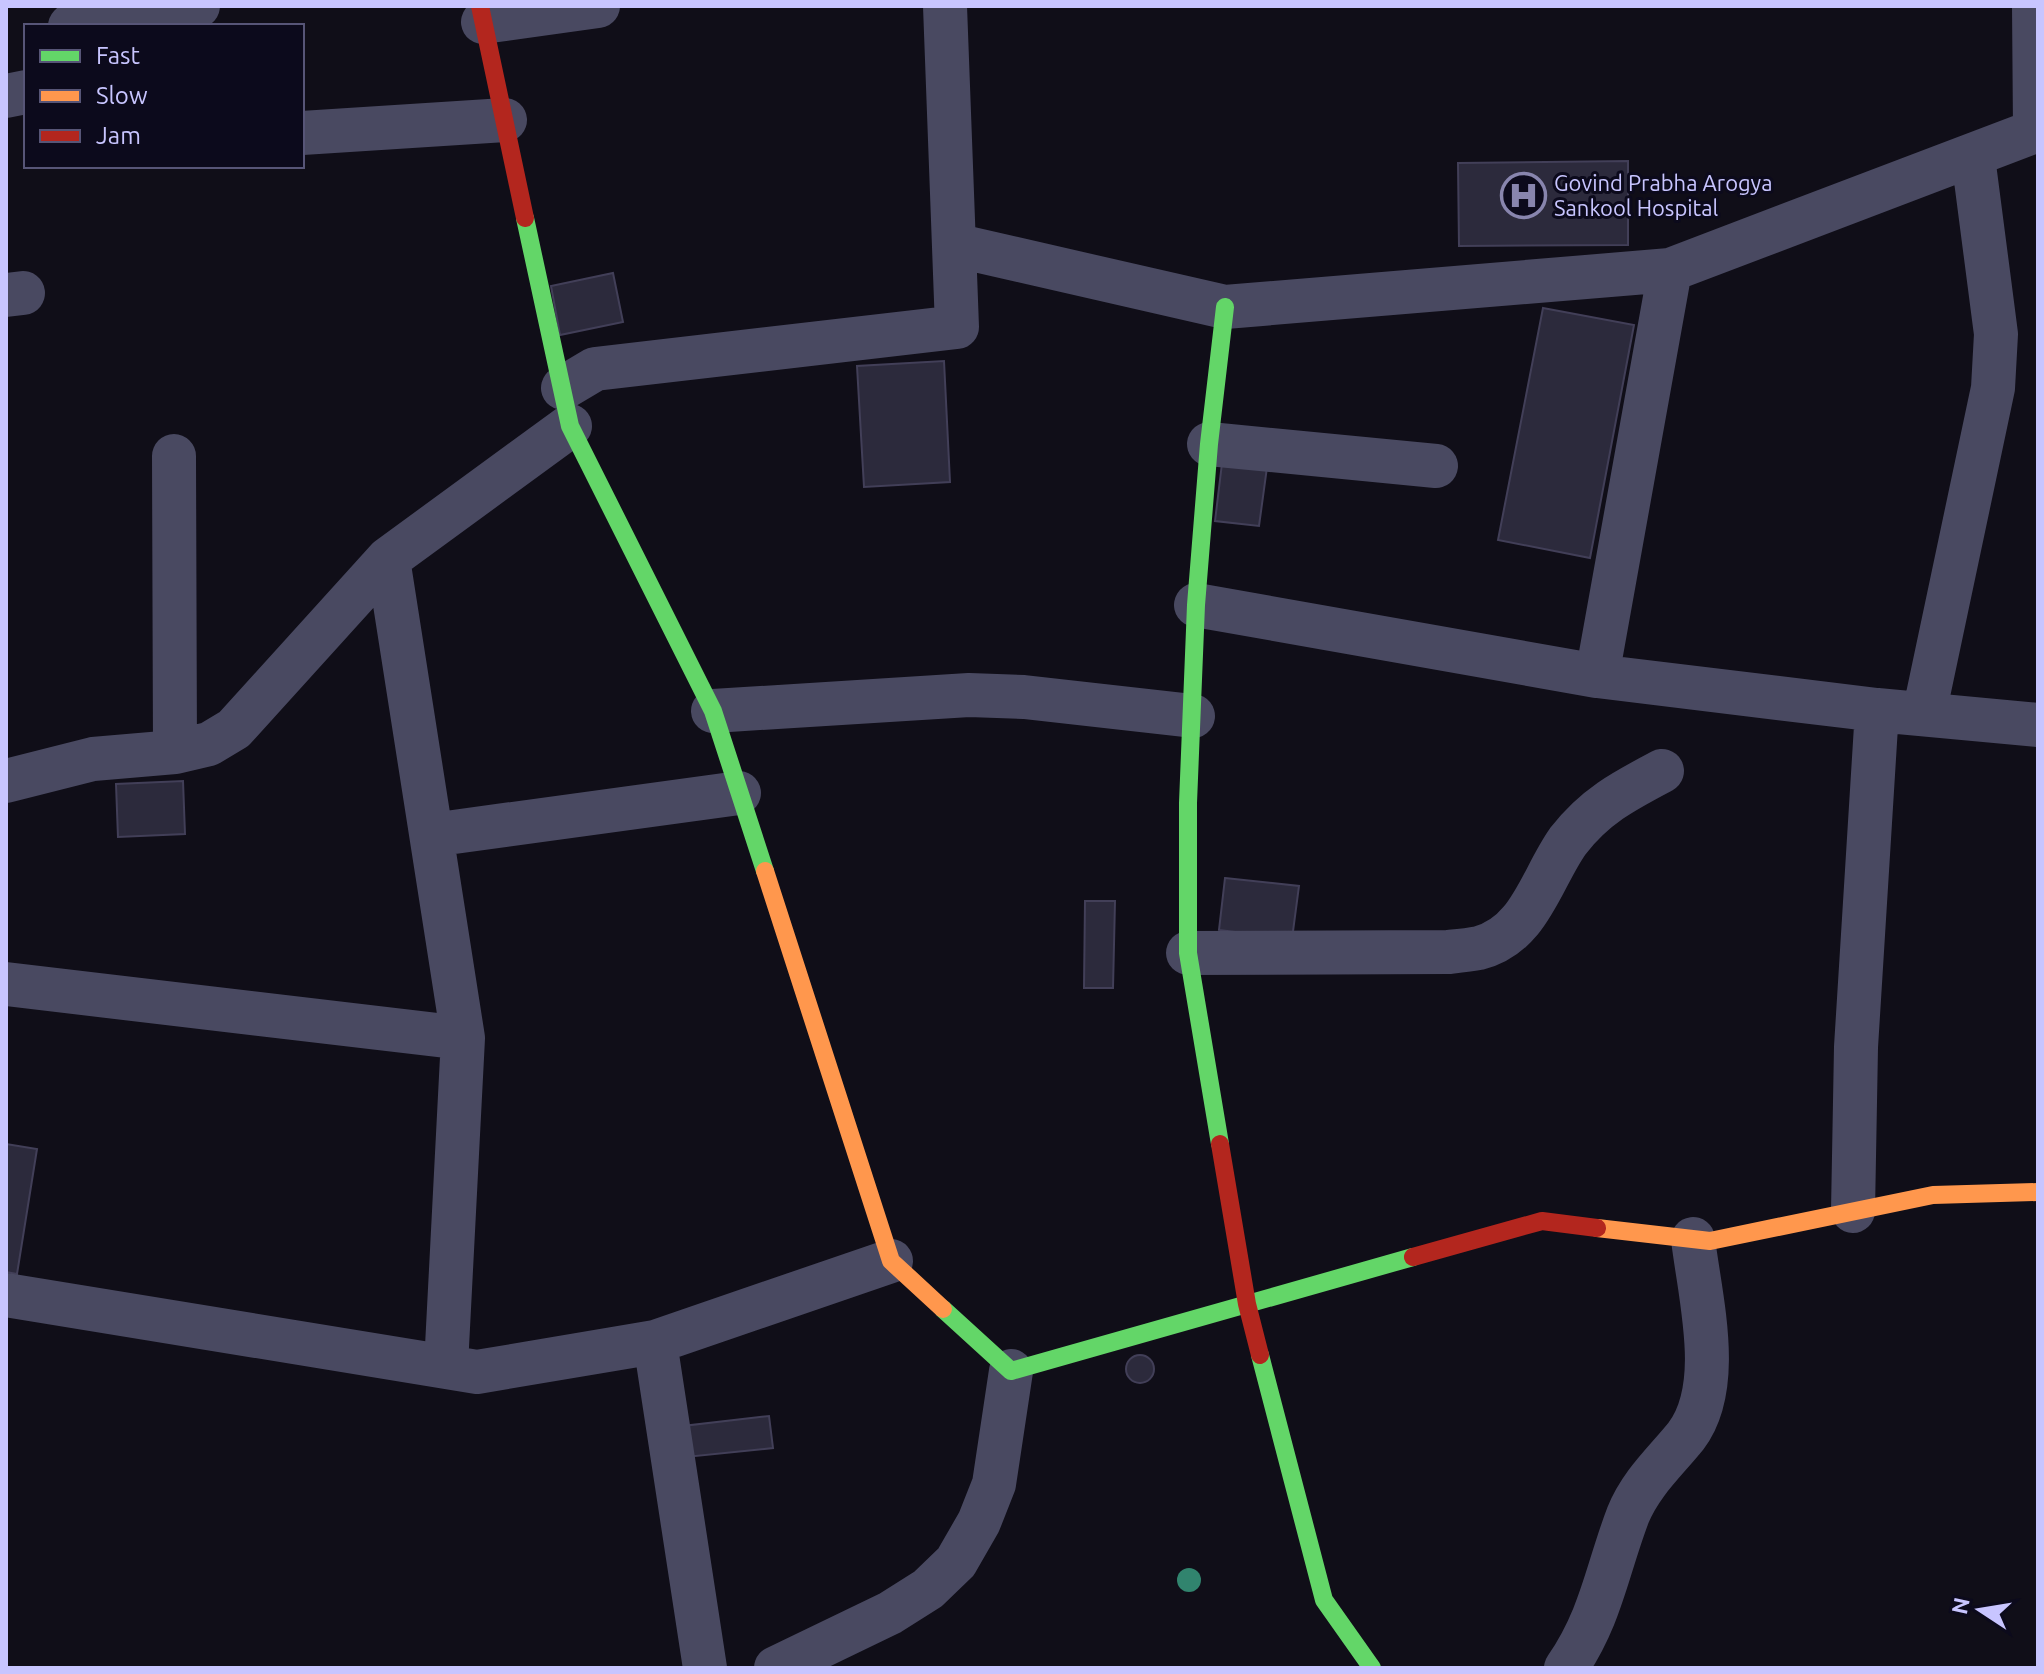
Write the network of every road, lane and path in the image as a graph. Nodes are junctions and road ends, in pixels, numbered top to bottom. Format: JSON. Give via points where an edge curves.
{"nodes":[{"id":1,"x":198,"y":6,"type":"edge"},
{"id":2,"x":598,"y":6,"type":"edge"},
{"id":3,"x":945,"y":6,"type":"edge"},
{"id":4,"x":2034,"y":6,"type":"edge"},
{"id":5,"x":482,"y":14,"type":"edge"},
{"id":6,"x":72,"y":24,"type":"edge"},
{"id":7,"x":505,"y":120,"type":"junction"},
{"id":8,"x":2036,"y":130,"type":"edge"},
{"id":9,"x":304,"y":133,"type":"edge"},
{"id":10,"x":1973,"y":157,"type":"junction"},
{"id":11,"x":954,"y":245,"type":"junction"},
{"id":12,"x":1670,"y":270,"type":"junction"},
{"id":13,"x":1225,"y":307,"type":"junction"},
{"id":14,"x":566,"y":407,"type":"junction"},
{"id":15,"x":1209,"y":444,"type":"junction"},
{"id":16,"x":174,"y":456,"type":"dead end"},
{"id":17,"x":1436,"y":466,"type":"dead end"},
{"id":18,"x":388,"y":559,"type":"junction"},
{"id":19,"x":1196,"y":605,"type":"junction"},
{"id":20,"x":1597,"y":676,"type":"junction"},
{"id":21,"x":1877,"y":710,"type":"junction"},
{"id":22,"x":713,"y":711,"type":"junction"},
{"id":23,"x":1924,"y":714,"type":"junction"},
{"id":24,"x":1193,"y":716,"type":"junction"},
{"id":25,"x":2038,"y":725,"type":"edge"},
{"id":26,"x":175,"y":752,"type":"junction"},
{"id":27,"x":1662,"y":771,"type":"dead end"},
{"id":28,"x":6,"y":781,"type":"edge"},
{"id":29,"x":739,"y":793,"type":"junction"},
{"id":30,"x":432,"y":835,"type":"junction"},
{"id":31,"x":1188,"y":953,"type":"junction"},
{"id":32,"x":6,"y":984,"type":"edge"},
{"id":33,"x":463,"y":1038,"type":"junction"},
{"id":34,"x":2038,"y":1192,"type":"edge"},
{"id":35,"x":1853,"y":1211,"type":"junction"},
{"id":36,"x":1693,"y":1239,"type":"junction"},
{"id":37,"x":891,"y":1261,"type":"junction"},
{"id":38,"x":6,"y":1295,"type":"edge"},
{"id":39,"x":1247,"y":1304,"type":"junction"},
{"id":40,"x":655,"y":1342,"type":"junction"},
{"id":41,"x":446,"y":1366,"type":"junction"},
{"id":42,"x":1011,"y":1371,"type":"junction"},
{"id":43,"x":705,"y":1668,"type":"edge"},
{"id":44,"x":776,"y":1668,"type":"edge"},
{"id":45,"x":1372,"y":1668,"type":"edge"},
{"id":46,"x":1566,"y":1668,"type":"edge"}],
"edges":[{"from":1,"to":6,"type":"street","via":[[96,14]]},
{"from":2,"to":5,"type":"street"},
{"from":3,"to":11,"type":"street"},
{"from":4,"to":8,"type":"street"},
{"from":5,"to":7,"type":"street"},
{"from":7,"to":9,"type":"street"},
{"from":7,"to":14,"type":"street"},
{"from":8,"to":10,"type":"street"},
{"from":10,"to":12,"type":"street"},
{"from":10,"to":23,"type":"street","via":[[1996,334],[1993,388]]},
{"from":11,"to":13,"type":"street"},
{"from":11,"to":14,"type":"street","via":[[957,327],[595,369]]},
{"from":12,"to":13,"type":"street"},
{"from":12,"to":20,"type":"street"},
{"from":13,"to":15,"type":"street"},
{"from":14,"to":18,"type":"street"},
{"from":14,"to":22,"type":"street"},
{"from":15,"to":17,"type":"street"},
{"from":15,"to":19,"type":"street"},
{"from":16,"to":26,"type":"street"},
{"from":18,"to":26,"type":"street","via":[[234,729],[209,744]]},
{"from":18,"to":30,"type":"street"},
{"from":19,"to":20,"type":"street"},
{"from":19,"to":24,"type":"street"},
{"from":20,"to":21,"type":"street"},
{"from":21,"to":23,"type":"street"},
{"from":21,"to":35,"type":"street","via":[[1856,1047]]},
{"from":22,"to":24,"type":"street","via":[[969,695]]},
{"from":22,"to":29,"type":"street"},
{"from":23,"to":25,"type":"street"},
{"from":24,"to":31,"type":"street"},
{"from":26,"to":28,"type":"street","via":[[93,759]]},
{"from":27,"to":31,"type":"street","via":[[1610,798],[1587,819],[1567,843],[1528,913],[1505,936],[1481,948]]},
{"from":29,"to":30,"type":"street"},
{"from":29,"to":37,"type":"street"},
{"from":30,"to":33,"type":"street"},
{"from":31,"to":39,"type":"street"},
{"from":32,"to":33,"type":"street"},
{"from":33,"to":41,"type":"street"},
{"from":34,"to":35,"type":"street","via":[[1933,1195]]},
{"from":35,"to":36,"type":"street","via":[[1710,1241]]},
{"from":36,"to":39,"type":"street","via":[[1542,1221]]},
{"from":36,"to":46,"type":"street","via":[[1708,1359],[1701,1412],[1638,1494],[1595,1616]]},
{"from":37,"to":40,"type":"street"},
{"from":37,"to":42,"type":"street"},
{"from":38,"to":41,"type":"street"},
{"from":39,"to":42,"type":"street"},
{"from":39,"to":45,"type":"street","via":[[1324,1600]]},
{"from":40,"to":41,"type":"street","via":[[477,1372]]},
{"from":40,"to":43,"type":"street"},
{"from":42,"to":44,"type":"street","via":[[994,1484],[956,1562],[928,1589],[890,1613]]}]}
